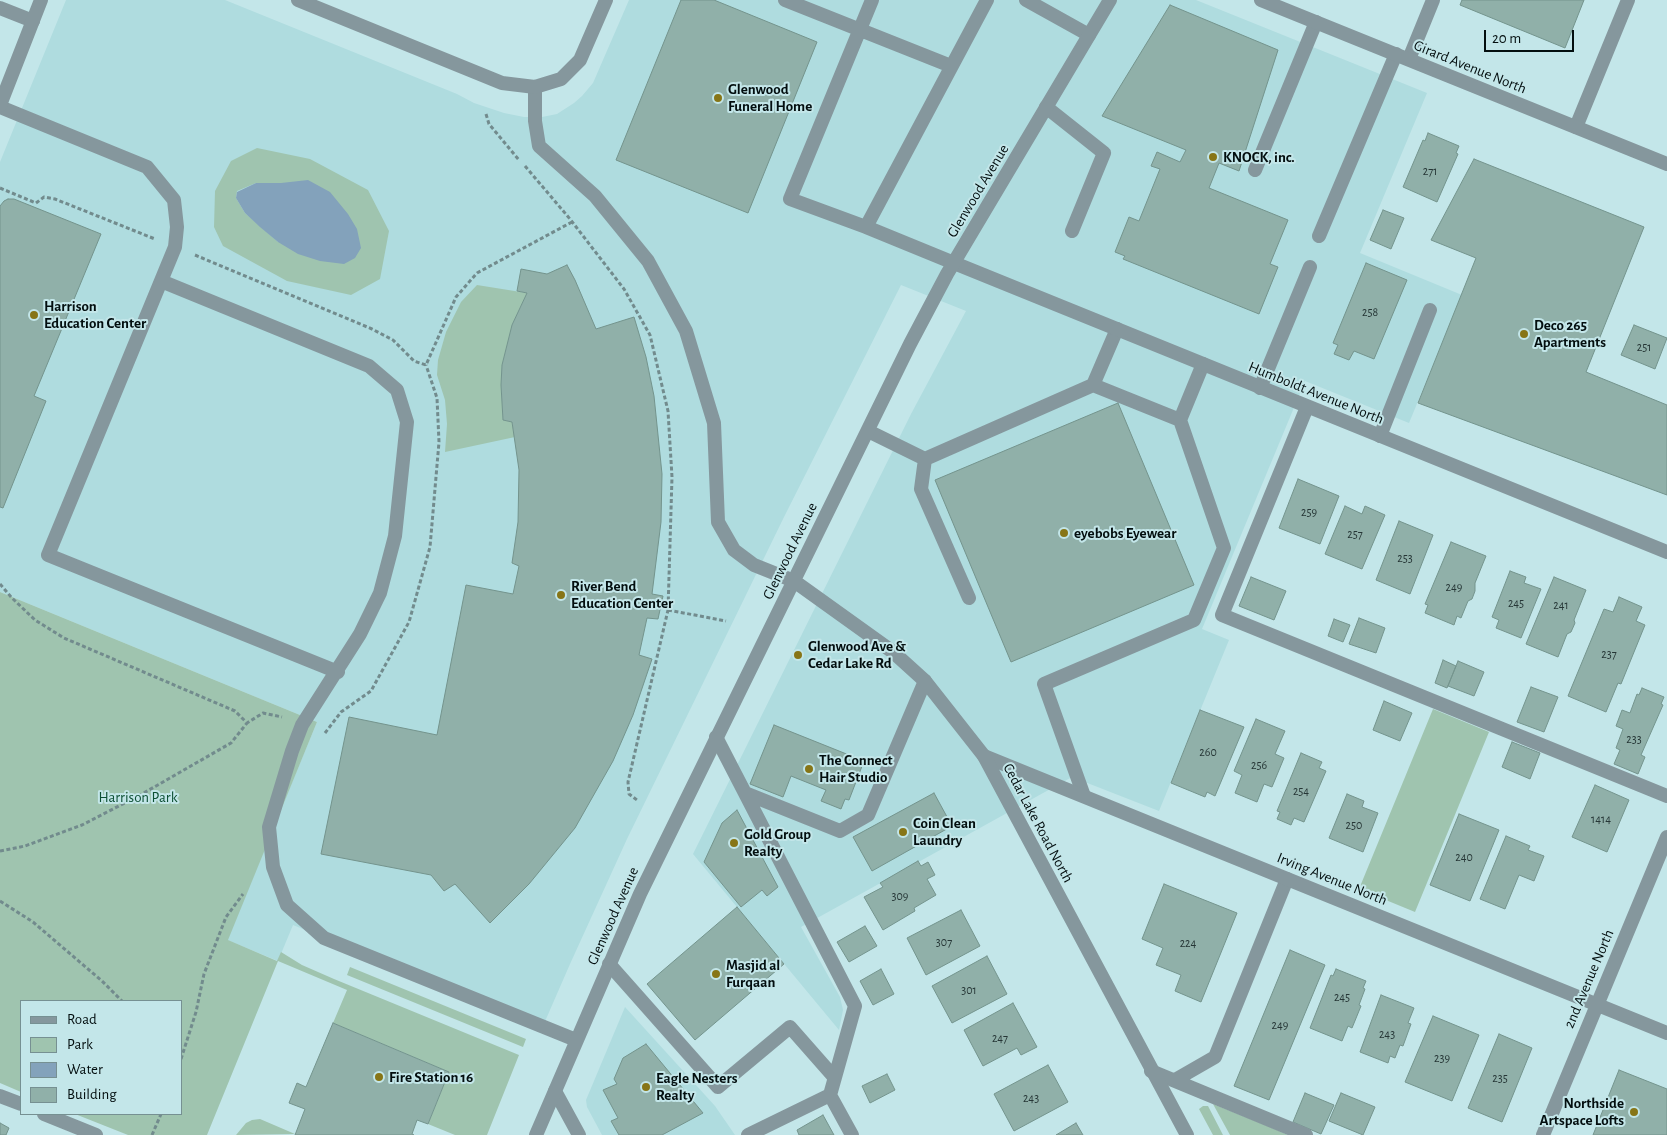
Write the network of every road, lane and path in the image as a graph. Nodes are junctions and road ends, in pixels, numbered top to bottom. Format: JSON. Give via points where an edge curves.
{"nodes":[{"id":1,"x":41,"y":0,"type":"edge"},
{"id":2,"x":298,"y":0,"type":"edge"},
{"id":3,"x":606,"y":0,"type":"edge"},
{"id":4,"x":785,"y":0,"type":"edge"},
{"id":5,"x":872,"y":0,"type":"edge"},
{"id":6,"x":987,"y":0,"type":"edge"},
{"id":7,"x":1026,"y":0,"type":"edge"},
{"id":8,"x":1110,"y":0,"type":"edge"},
{"id":9,"x":1261,"y":0,"type":"edge"},
{"id":10,"x":1433,"y":0,"type":"edge"},
{"id":11,"x":1628,"y":0,"type":"edge"},
{"id":12,"x":0,"y":8,"type":"edge"},
{"id":13,"x":33,"y":21,"type":"junction"},
{"id":14,"x":1316,"y":22,"type":"junction"},
{"id":15,"x":860,"y":30,"type":"junction"},
{"id":16,"x":1089,"y":35,"type":"junction"},
{"id":17,"x":1403,"y":56,"type":"junction"},
{"id":18,"x":951,"y":66,"type":"junction"},
{"id":19,"x":535,"y":87,"type":"junction"},
{"id":20,"x":0,"y":106,"type":"edge"},
{"id":21,"x":1046,"y":107,"type":"junction"},
{"id":22,"x":486,"y":114,"type":"dead end"},
{"id":23,"x":1576,"y":127,"type":"junction"},
{"id":24,"x":1667,"y":164,"type":"edge"},
{"id":25,"x":1255,"y":170,"type":"dead end"},
{"id":26,"x":0,"y":188,"type":"edge"},
{"id":27,"x":572,"y":222,"type":"junction"},
{"id":28,"x":866,"y":227,"type":"junction"},
{"id":29,"x":1072,"y":231,"type":"dead end"},
{"id":30,"x":1319,"y":236,"type":"dead end"},
{"id":31,"x":175,"y":247,"type":"junction"},
{"id":32,"x":954,"y":262,"type":"junction"},
{"id":33,"x":1310,"y":267,"type":"dead end"},
{"id":34,"x":161,"y":281,"type":"junction"},
{"id":35,"x":1430,"y":310,"type":"dead end"},
{"id":36,"x":1117,"y":329,"type":"junction"},
{"id":37,"x":1203,"y":364,"type":"junction"},
{"id":38,"x":426,"y":365,"type":"junction"},
{"id":39,"x":1094,"y":385,"type":"junction"},
{"id":40,"x":1260,"y":388,"type":"junction"},
{"id":41,"x":1307,"y":407,"type":"junction"},
{"id":42,"x":1180,"y":420,"type":"junction"},
{"id":43,"x":868,"y":431,"type":"junction"},
{"id":44,"x":1380,"y":436,"type":"junction"},
{"id":45,"x":925,"y":459,"type":"junction"},
{"id":46,"x":1667,"y":552,"type":"edge"},
{"id":47,"x":794,"y":581,"type":"junction"},
{"id":48,"x":0,"y":584,"type":"edge"},
{"id":49,"x":969,"y":598,"type":"dead end"},
{"id":50,"x":668,"y":610,"type":"junction"},
{"id":51,"x":726,"y":621,"type":"dead end"},
{"id":52,"x":338,"y":672,"type":"junction"},
{"id":53,"x":925,"y":681,"type":"junction"},
{"id":54,"x":248,"y":723,"type":"junction"},
{"id":55,"x":302,"y":725,"type":"junction"},
{"id":56,"x":716,"y":737,"type":"junction"},
{"id":57,"x":984,"y":756,"type":"junction"},
{"id":58,"x":745,"y":793,"type":"junction"},
{"id":59,"x":1084,"y":796,"type":"junction"},
{"id":60,"x":1667,"y":796,"type":"edge"},
{"id":61,"x":637,"y":800,"type":"dead end"},
{"id":62,"x":1667,"y":837,"type":"edge"},
{"id":63,"x":0,"y":851,"type":"edge"},
{"id":64,"x":1288,"y":879,"type":"junction"},
{"id":65,"x":243,"y":894,"type":"dead end"},
{"id":66,"x":0,"y":902,"type":"edge"},
{"id":67,"x":608,"y":964,"type":"junction"},
{"id":68,"x":121,"y":1000,"type":"edge"},
{"id":69,"x":1596,"y":1005,"type":"junction"},
{"id":70,"x":1667,"y":1033,"type":"edge"},
{"id":71,"x":576,"y":1040,"type":"junction"},
{"id":72,"x":182,"y":1057,"type":"edge"},
{"id":73,"x":1152,"y":1070,"type":"junction"},
{"id":74,"x":834,"y":1077,"type":"junction"},
{"id":75,"x":1175,"y":1080,"type":"junction"},
{"id":76,"x":554,"y":1091,"type":"junction"},
{"id":77,"x":830,"y":1095,"type":"junction"},
{"id":78,"x":0,"y":1096,"type":"edge"},
{"id":79,"x":20,"y":1104,"type":"edge"},
{"id":80,"x":46,"y":1115,"type":"edge"},
{"id":81,"x":161,"y":1115,"type":"edge"},
{"id":82,"x":96,"y":1135,"type":"edge"},
{"id":83,"x":152,"y":1135,"type":"edge"},
{"id":84,"x":536,"y":1135,"type":"edge"},
{"id":85,"x":579,"y":1135,"type":"edge"},
{"id":86,"x":748,"y":1135,"type":"edge"},
{"id":87,"x":852,"y":1135,"type":"edge"},
{"id":88,"x":1187,"y":1135,"type":"edge"},
{"id":89,"x":1306,"y":1135,"type":"edge"},
{"id":90,"x":1543,"y":1135,"type":"edge"}],
"edges":[{"from":1,"to":13,"type":"street"},
{"from":2,"to":19,"type":"street","via":[[502,84]]},
{"from":3,"to":19,"type":"street","via":[[580,60],[561,79]]},
{"from":4,"to":15,"type":"street"},
{"from":5,"to":15,"type":"street"},
{"from":6,"to":18,"type":"street"},
{"from":7,"to":16,"type":"street"},
{"from":8,"to":16,"type":"street","name":"Glenwood Avenue"},
{"from":9,"to":14,"type":"street","name":"Girard Avenue North"},
{"from":10,"to":17,"type":"street"},
{"from":11,"to":23,"type":"street"},
{"from":12,"to":13,"type":"street"},
{"from":13,"to":20,"type":"street"},
{"from":14,"to":17,"type":"street","name":"Girard Avenue North"},
{"from":14,"to":25,"type":"street"},
{"from":15,"to":18,"type":"street"},
{"from":15,"to":28,"type":"street","name":"Humboldt Avenue North","via":[[790,200]]},
{"from":16,"to":21,"type":"street","name":"Glenwood Avenue"},
{"from":17,"to":23,"type":"street","name":"Girard Avenue North"},
{"from":17,"to":30,"type":"street"},
{"from":18,"to":28,"type":"street"},
{"from":19,"to":47,"type":"street","name":"Cedar Lake Road North","via":[[539,146],[595,196],[648,261],[686,331],[714,423],[718,522],[734,550],[754,565]]},
{"from":20,"to":31,"type":"street","via":[[147,168],[174,200],[178,227]]},
{"from":21,"to":29,"type":"street","via":[[1104,153]]},
{"from":21,"to":32,"type":"street","name":"Glenwood Avenue"},
{"from":22,"to":27,"type":"path","via":[[490,124]]},
{"from":23,"to":24,"type":"street","name":"Girard Avenue North"},
{"from":26,"to":31,"type":"path","via":[[36,203],[44,198],[56,199]]},
{"from":27,"to":38,"type":"path","via":[[478,273],[456,297]]},
{"from":27,"to":50,"type":"path","via":[[624,289],[650,335],[669,420],[672,477]]},
{"from":28,"to":32,"type":"street","name":"Humboldt Avenue North"},
{"from":31,"to":34,"type":"street"},
{"from":31,"to":38,"type":"path","via":[[372,329],[393,340],[414,361]]},
{"from":32,"to":36,"type":"street","name":"Humboldt Avenue North"},
{"from":32,"to":43,"type":"street","name":"Glenwood Avenue"},
{"from":33,"to":40,"type":"street"},
{"from":34,"to":52,"type":"street","via":[[369,366],[397,390],[407,422],[395,536],[380,594]]},
{"from":34,"to":52,"type":"street","via":[[48,556]]},
{"from":35,"to":44,"type":"street"},
{"from":36,"to":37,"type":"street","name":"Humboldt Avenue North"},
{"from":36,"to":39,"type":"street"},
{"from":37,"to":40,"type":"street","name":"Humboldt Avenue North"},
{"from":37,"to":42,"type":"street"},
{"from":38,"to":55,"type":"path","via":[[437,398],[439,442],[430,547],[408,622],[371,692],[341,712],[326,733]]},
{"from":39,"to":42,"type":"street"},
{"from":39,"to":45,"type":"street"},
{"from":40,"to":41,"type":"street","name":"Humboldt Avenue North"},
{"from":41,"to":44,"type":"street","name":"Humboldt Avenue North"},
{"from":41,"to":60,"type":"street","via":[[1222,614]]},
{"from":42,"to":59,"type":"street","via":[[1224,548],[1194,620],[1044,684]]},
{"from":43,"to":45,"type":"street"},
{"from":43,"to":47,"type":"street","name":"Glenwood Avenue"},
{"from":44,"to":46,"type":"street","name":"Humboldt Avenue North"},
{"from":45,"to":49,"type":"street","via":[[921,489]]},
{"from":47,"to":53,"type":"street","name":"Cedar Lake Road North","via":[[893,652]]},
{"from":47,"to":56,"type":"street","name":"Glenwood Avenue"},
{"from":48,"to":54,"type":"path","via":[[36,620],[64,638],[236,711]]},
{"from":50,"to":51,"type":"path"},
{"from":50,"to":61,"type":"path","via":[[628,782],[629,794]]},
{"from":52,"to":55,"type":"street"},
{"from":53,"to":57,"type":"street","name":"Cedar Lake Road North"},
{"from":53,"to":58,"type":"street","via":[[868,815],[840,831]]},
{"from":54,"to":55,"type":"path","via":[[263,713]]},
{"from":54,"to":63,"type":"path","via":[[231,743],[82,825],[26,846]]},
{"from":55,"to":71,"type":"street","via":[[269,827],[273,867],[287,905],[324,938]]},
{"from":56,"to":58,"type":"street"},
{"from":56,"to":67,"type":"street","name":"Glenwood Avenue"},
{"from":57,"to":59,"type":"street","name":"Irving Avenue North"},
{"from":57,"to":73,"type":"street","name":"Cedar Lake Road North"},
{"from":58,"to":74,"type":"street","via":[[855,1006]]},
{"from":59,"to":64,"type":"street","name":"Irving Avenue North"},
{"from":62,"to":69,"type":"street","name":"2nd Avenue North"},
{"from":64,"to":69,"type":"street","name":"Irving Avenue North"},
{"from":64,"to":75,"type":"street","via":[[1215,1057]]},
{"from":65,"to":72,"type":"path","via":[[226,917],[204,974]]},
{"from":66,"to":68,"type":"path","via":[[33,922]]},
{"from":67,"to":71,"type":"street","name":"Glenwood Avenue"},
{"from":67,"to":74,"type":"street","via":[[718,1087],[790,1027]]},
{"from":69,"to":70,"type":"street","name":"Irving Avenue North"},
{"from":69,"to":90,"type":"street","name":"2nd Avenue North"},
{"from":71,"to":76,"type":"street","name":"Glenwood Avenue"},
{"from":73,"to":75,"type":"street"},
{"from":73,"to":88,"type":"street","name":"Cedar Lake Road North"},
{"from":74,"to":77,"type":"street"},
{"from":75,"to":89,"type":"street"},
{"from":76,"to":84,"type":"street","name":"Glenwood Avenue"},
{"from":76,"to":85,"type":"street"},
{"from":77,"to":86,"type":"street"},
{"from":77,"to":87,"type":"street"},
{"from":78,"to":79,"type":"street"},
{"from":80,"to":82,"type":"street"},
{"from":81,"to":83,"type":"path"}]}
